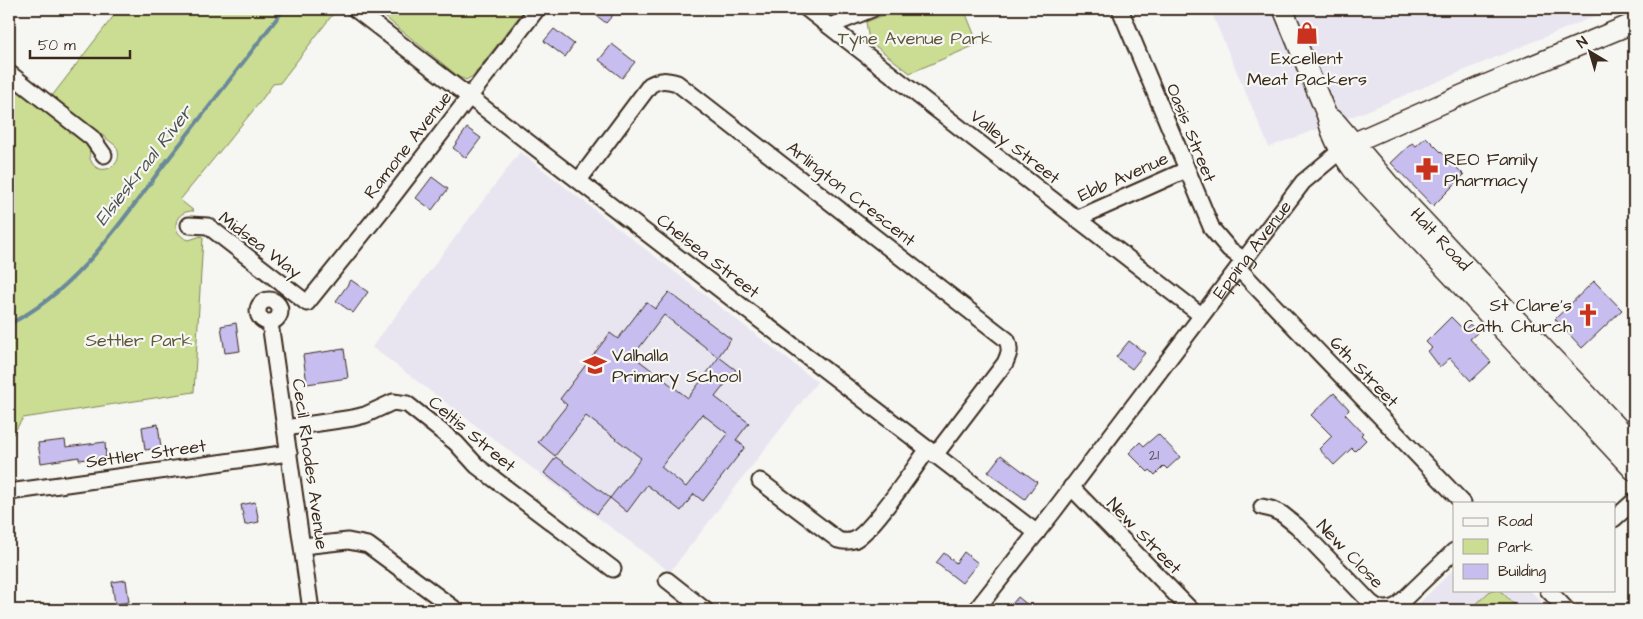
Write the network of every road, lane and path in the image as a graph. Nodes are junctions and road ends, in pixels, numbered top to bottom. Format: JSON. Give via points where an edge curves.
{"nodes":[{"id":1,"x":356,"y":9,"type":"edge"},
{"id":2,"x":537,"y":9,"type":"edge"},
{"id":3,"x":807,"y":9,"type":"edge"},
{"id":4,"x":872,"y":9,"type":"edge"},
{"id":5,"x":1120,"y":9,"type":"edge"},
{"id":6,"x":1282,"y":9,"type":"edge"},
{"id":7,"x":1634,"y":23,"type":"edge"},
{"id":8,"x":830,"y":26,"type":"junction"},
{"id":9,"x":9,"y":73,"type":"edge"},
{"id":10,"x":470,"y":96,"type":"junction"},
{"id":11,"x":1347,"y":146,"type":"junction"},
{"id":12,"x":104,"y":154,"type":"dead end"},
{"id":13,"x":1186,"y":170,"type":"junction"},
{"id":14,"x":579,"y":180,"type":"junction"},
{"id":15,"x":1076,"y":219,"type":"junction"},
{"id":16,"x":189,"y":225,"type":"dead end"},
{"id":17,"x":1241,"y":264,"type":"junction"},
{"id":18,"x":307,"y":303,"type":"joint"},
{"id":19,"x":1201,"y":315,"type":"junction"},
{"id":20,"x":270,"y":323,"type":"dead end"},
{"id":21,"x":285,"y":428,"type":"junction"},
{"id":22,"x":1634,"y":444,"type":"edge"},
{"id":23,"x":931,"y":452,"type":"junction"},
{"id":24,"x":289,"y":453,"type":"junction"},
{"id":25,"x":1634,"y":471,"type":"edge"},
{"id":26,"x":760,"y":481,"type":"dead end"},
{"id":27,"x":1071,"y":487,"type":"junction"},
{"id":28,"x":9,"y":492,"type":"edge"},
{"id":29,"x":1634,"y":500,"type":"edge"},
{"id":30,"x":1462,"y":502,"type":"edge"},
{"id":31,"x":1262,"y":507,"type":"dead end"},
{"id":32,"x":1616,"y":517,"type":"edge"},
{"id":33,"x":1037,"y":533,"type":"junction"},
{"id":34,"x":303,"y":546,"type":"junction"},
{"id":35,"x":1453,"y":552,"type":"edge"},
{"id":36,"x":612,"y":569,"type":"dead end"},
{"id":37,"x":667,"y":580,"type":"dead end"},
{"id":38,"x":1550,"y":592,"type":"edge"},
{"id":39,"x":311,"y":610,"type":"edge"},
{"id":40,"x":456,"y":610,"type":"edge"},
{"id":41,"x":705,"y":610,"type":"edge"},
{"id":42,"x":976,"y":610,"type":"edge"},
{"id":43,"x":1191,"y":610,"type":"edge"},
{"id":44,"x":1567,"y":610,"type":"edge"}],
"edges":[{"from":1,"to":10,"type":"street","name":"Chelsea Street"},
{"from":2,"to":10,"type":"street","name":"Ramone Avenue"},
{"from":3,"to":8,"type":"street","name":"Valley Street"},
{"from":4,"to":8,"type":"street"},
{"from":5,"to":13,"type":"street","name":"Oasis Street"},
{"from":6,"to":11,"type":"street","name":"Halt Road","via":[[1327,116],[1336,122]]},
{"from":7,"to":11,"type":"street","name":"Epping Avenue"},
{"from":8,"to":15,"type":"street","name":"Valley Street"},
{"from":9,"to":12,"type":"street","via":[[92,138]]},
{"from":10,"to":14,"type":"street","name":"Chelsea Street"},
{"from":10,"to":18,"type":"street","name":"Ramone Avenue"},
{"from":11,"to":17,"type":"street","name":"Epping Avenue","via":[[1303,182]]},
{"from":11,"to":22,"type":"street","name":"Halt Road","via":[[1388,182]]},
{"from":11,"to":25,"type":"street","name":"Halt Road","via":[[1358,176]]},
{"from":13,"to":15,"type":"street","name":"Ebb Avenue"},
{"from":13,"to":17,"type":"street","name":"Oasis Street","via":[[1212,229]]},
{"from":14,"to":23,"type":"street","name":"Chelsea Street"},
{"from":14,"to":23,"type":"street","name":"Arlington Crescent","via":[[650,85],[658,80],[677,83],[1007,340],[1010,354],[1005,363]]},
{"from":15,"to":19,"type":"street","name":"Valley Street"},
{"from":16,"to":18,"type":"street","name":"Midsea Way","via":[[208,226]]},
{"from":17,"to":19,"type":"street","name":"Epping Avenue"},
{"from":17,"to":30,"type":"street","name":"6th Street"},
{"from":19,"to":27,"type":"street","name":"Epping Avenue"},
{"from":20,"to":21,"type":"street","name":"Cecil Rhodes Avenue"},
{"from":21,"to":24,"type":"street","name":"Cecil Rhodes Avenue"},
{"from":21,"to":36,"type":"street","name":"Celtis Street","via":[[353,418],[393,402],[407,404],[456,442],[478,466]]},
{"from":23,"to":26,"type":"street","name":"Arlington Crescent","via":[[869,528],[852,541],[838,540]]},
{"from":23,"to":33,"type":"street","name":"Chelsea Street"},
{"from":24,"to":28,"type":"street","name":"Settler Street"},
{"from":24,"to":34,"type":"street","name":"Cecil Rhodes Avenue"},
{"from":27,"to":33,"type":"street","name":"Epping Avenue"},
{"from":27,"to":43,"type":"street","name":"New Street"},
{"from":29,"to":32,"type":"street"},
{"from":31,"to":35,"type":"street","name":"New Close","via":[[1282,514],[1371,603],[1382,609],[1397,606]]},
{"from":33,"to":42,"type":"street","name":"Epping Avenue"},
{"from":34,"to":39,"type":"street","name":"Cecil Rhodes Avenue"},
{"from":34,"to":40,"type":"street","via":[[348,541],[368,545]]},
{"from":37,"to":41,"type":"street"},
{"from":38,"to":44,"type":"street"}]}
